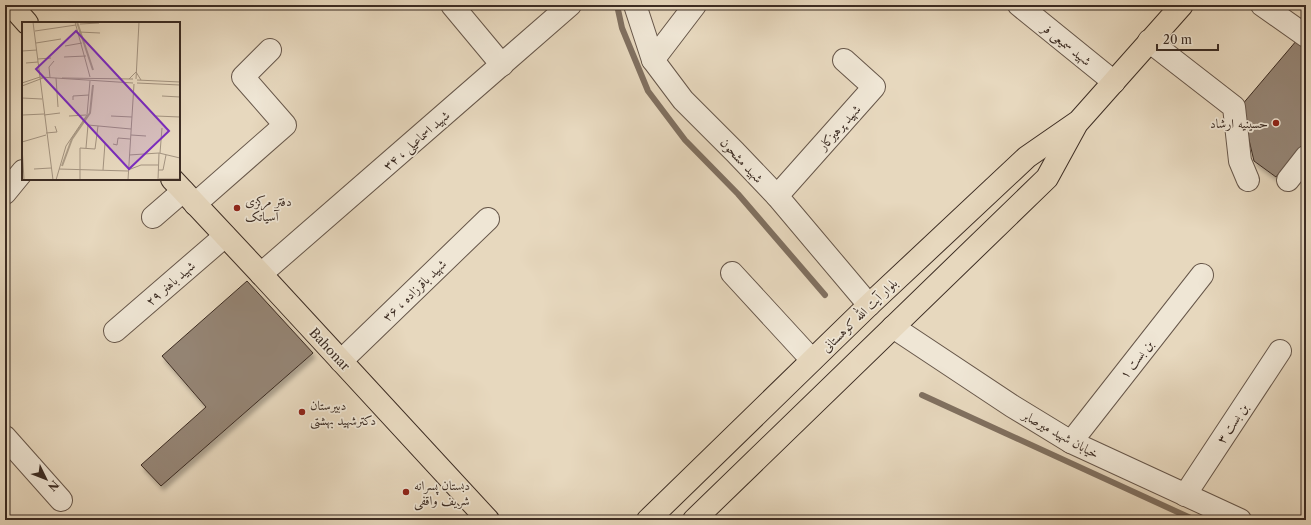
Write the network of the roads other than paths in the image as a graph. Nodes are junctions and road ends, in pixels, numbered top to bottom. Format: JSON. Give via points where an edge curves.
{"nodes":[{"id":1,"x":10,"y":5,"type":"edge"},
{"id":2,"x":452,"y":5,"type":"edge"},
{"id":3,"x":570,"y":5,"type":"edge"},
{"id":4,"x":635,"y":5,"type":"edge"},
{"id":5,"x":695,"y":5,"type":"edge"},
{"id":6,"x":1019,"y":5,"type":"edge"},
{"id":7,"x":1182,"y":5,"type":"edge"},
{"id":8,"x":1262,"y":5,"type":"edge"},
{"id":9,"x":26,"y":22,"type":"edge"},
{"id":10,"x":1306,"y":36,"type":"edge"},
{"id":11,"x":1149,"y":41,"type":"junction"},
{"id":12,"x":270,"y":50,"type":"dead end"},
{"id":13,"x":652,"y":60,"type":"junction"},
{"id":14,"x":844,"y":60,"type":"dead end"},
{"id":15,"x":502,"y":65,"type":"junction"},
{"id":16,"x":1114,"y":82,"type":"junction"},
{"id":17,"x":1079,"y":121,"type":"junction"},
{"id":18,"x":1027,"y":157,"type":"junction"},
{"id":19,"x":1306,"y":157,"type":"edge"},
{"id":20,"x":22,"y":172,"type":"edge"},
{"id":21,"x":1047,"y":178,"type":"junction"},
{"id":22,"x":1248,"y":180,"type":"dead end"},
{"id":23,"x":1288,"y":180,"type":"dead end"},
{"id":24,"x":183,"y":191,"type":"edge"},
{"id":25,"x":5,"y":193,"type":"edge"},
{"id":26,"x":777,"y":196,"type":"junction"},
{"id":27,"x":153,"y":217,"type":"dead end"},
{"id":28,"x":488,"y":219,"type":"dead end"},
{"id":29,"x":225,"y":236,"type":"junction"},
{"id":30,"x":732,"y":273,"type":"dead end"},
{"id":31,"x":261,"y":274,"type":"junction"},
{"id":32,"x":1202,"y":275,"type":"dead end"},
{"id":33,"x":869,"y":305,"type":"junction"},
{"id":34,"x":893,"y":327,"type":"junction"},
{"id":35,"x":115,"y":331,"type":"dead end"},
{"id":36,"x":1280,"y":351,"type":"dead end"},
{"id":37,"x":812,"y":360,"type":"junction"},
{"id":38,"x":341,"y":361,"type":"junction"},
{"id":39,"x":5,"y":437,"type":"edge"},
{"id":40,"x":1071,"y":442,"type":"junction"},
{"id":41,"x":1185,"y":494,"type":"junction"},
{"id":42,"x":61,"y":500,"type":"dead end"},
{"id":43,"x":1228,"y":518,"type":"edge"},
{"id":44,"x":488,"y":520,"type":"edge"},
{"id":45,"x":648,"y":520,"type":"edge"},
{"id":46,"x":694,"y":520,"type":"edge"}],
"edges":[{"from":1,"to":9,"type":"main road"},
{"from":2,"to":15,"type":"street"},
{"from":3,"to":15,"type":"street","name":"شهید اسماعیلی ، ۳۴"},
{"from":4,"to":13,"type":"street","name":"شهید مشحون"},
{"from":5,"to":13,"type":"street"},
{"from":6,"to":16,"type":"street","name":"شهید سمیعی فر"},
{"from":7,"to":11,"type":"main road","name":"بلوار آیت الله کوهستانی"},
{"from":8,"to":10,"type":"street"},
{"from":11,"to":16,"type":"main road","name":"بلوار آیت الله کوهستانی"},
{"from":11,"to":22,"type":"street","via":[[1234,107],[1240,161]]},
{"from":12,"to":24,"type":"street","via":[[243,76],[285,125]]},
{"from":13,"to":26,"type":"street","name":"شهید مشحون","via":[[683,100]]},
{"from":14,"to":26,"type":"street","name":"شهید پرهیزکار","via":[[874,87]]},
{"from":15,"to":31,"type":"street","name":"شهید اسماعیلی ، ۳۴"},
{"from":16,"to":17,"type":"main road","name":"بلوار آیت الله کوهستانی"},
{"from":17,"to":18,"type":"main road","name":"بلوار آیت الله کوهستانی"},
{"from":17,"to":21,"type":"main road","name":"بلوار آیت الله کوهستانی"},
{"from":18,"to":21,"type":"main road","via":[[1039,157],[1044,160]]},
{"from":18,"to":33,"type":"main road","name":"بلوار آیت الله کوهستانی"},
{"from":19,"to":23,"type":"street"},
{"from":20,"to":25,"type":"street"},
{"from":21,"to":34,"type":"main road","name":"بلوار آیت الله کوهستانی"},
{"from":24,"to":27,"type":"street"},
{"from":24,"to":29,"type":"main road","name":"Bahonar"},
{"from":26,"to":33,"type":"street","name":"شهید مشحون"},
{"from":28,"to":38,"type":"street","name":"شهید باقرزاده ، ۳۶"},
{"from":29,"to":31,"type":"main road","name":"Bahonar"},
{"from":29,"to":35,"type":"street","name":"شهید باهنر ۲۹"},
{"from":30,"to":37,"type":"street"},
{"from":31,"to":38,"type":"main road","name":"Bahonar"},
{"from":32,"to":40,"type":"street","name":"بن بست ۱"},
{"from":33,"to":37,"type":"main road","name":"بلوار آیت الله کوهستانی"},
{"from":34,"to":40,"type":"street","name":"خیابان شهید میرصابر"},
{"from":34,"to":46,"type":"main road","name":"بلوار آیت الله کوهستانی"},
{"from":36,"to":41,"type":"street","name":"بن بست ۳"},
{"from":37,"to":45,"type":"main road","name":"بلوار آیت الله کوهستانی"},
{"from":38,"to":44,"type":"main road","name":"Bahonar"},
{"from":39,"to":42,"type":"street"},
{"from":40,"to":41,"type":"street","name":"خیابان شهید میرصابر"},
{"from":41,"to":43,"type":"street","name":"خیابان شهید میرصابر"}]}
